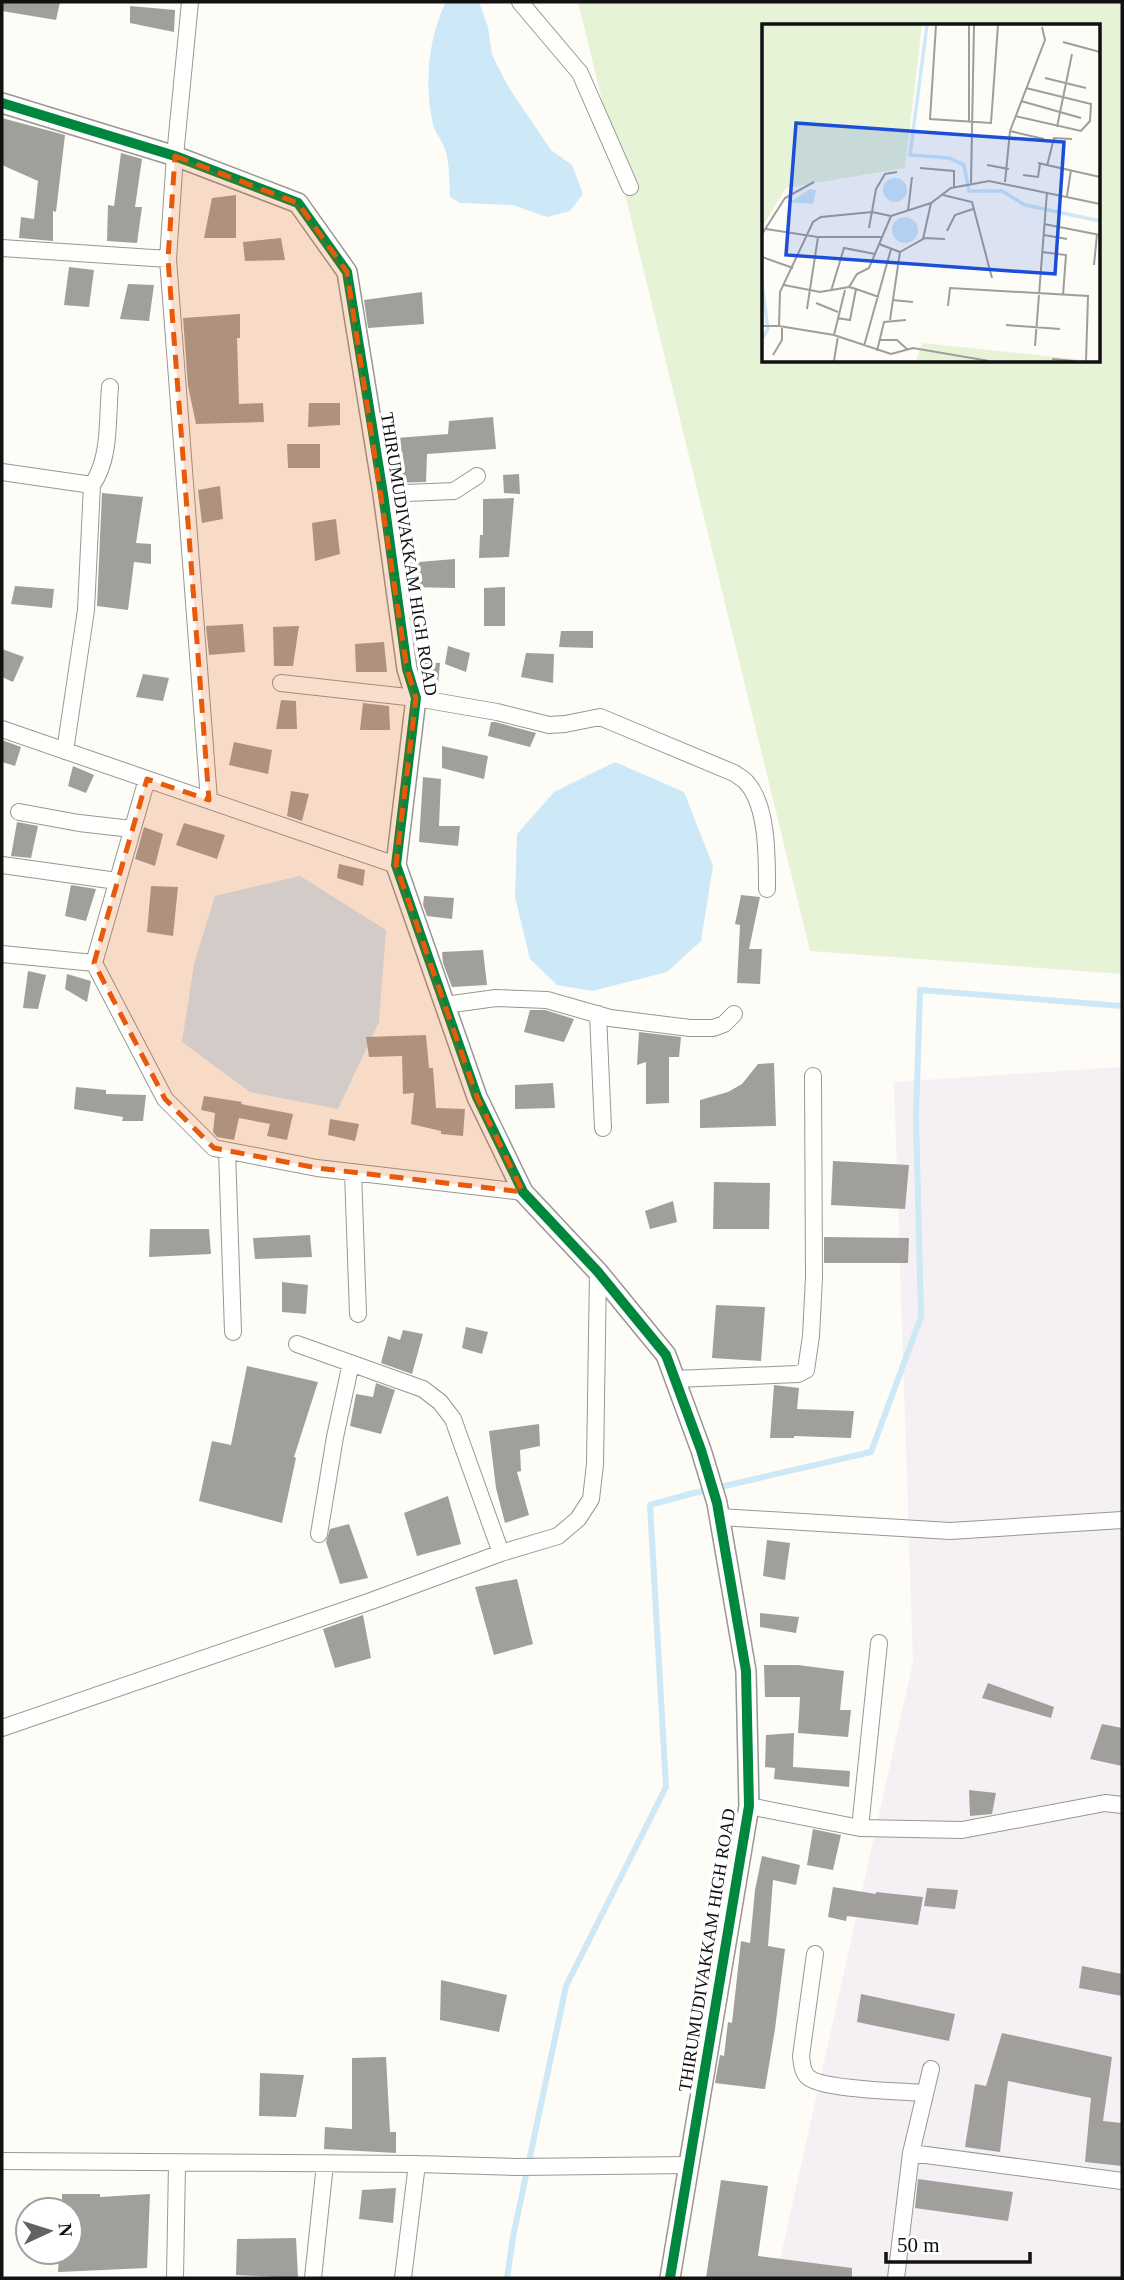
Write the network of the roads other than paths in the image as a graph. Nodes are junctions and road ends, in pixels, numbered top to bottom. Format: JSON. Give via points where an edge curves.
{"nodes":[{"id":1,"x":190,"y":2,"type":"edge"},
{"id":2,"x":520,"y":2,"type":"edge"},
{"id":3,"x":2,"y":103,"type":"edge"},
{"id":4,"x":175,"y":156,"type":"junction"},
{"id":5,"x":630,"y":187,"type":"dead end"},
{"id":6,"x":2,"y":248,"type":"edge"},
{"id":7,"x":168,"y":259,"type":"junction"},
{"id":8,"x":110,"y":387,"type":"dead end"},
{"id":9,"x":2,"y":472,"type":"edge"},
{"id":10,"x":477,"y":477,"type":"dead end"},
{"id":11,"x":93,"y":485,"type":"junction"},
{"id":12,"x":383,"y":494,"type":"junction"},
{"id":13,"x":281,"y":682,"type":"dead end"},
{"id":14,"x":416,"y":698,"type":"junction"},
{"id":15,"x":2,"y":729,"type":"edge"},
{"id":16,"x":65,"y":751,"type":"junction"},
{"id":17,"x":147,"y":779,"type":"junction"},
{"id":18,"x":209,"y":800,"type":"junction"},
{"id":19,"x":19,"y":812,"type":"dead end"},
{"id":20,"x":132,"y":829,"type":"junction"},
{"id":21,"x":2,"y":865,"type":"edge"},
{"id":22,"x":396,"y":865,"type":"junction"},
{"id":23,"x":117,"y":881,"type":"junction"},
{"id":24,"x":767,"y":889,"type":"dead end"},
{"id":25,"x":2,"y":954,"type":"edge"},
{"id":26,"x":94,"y":963,"type":"junction"},
{"id":27,"x":445,"y":1005,"type":"junction"},
{"id":28,"x":598,"y":1014,"type":"junction"},
{"id":29,"x":734,"y":1014,"type":"dead end"},
{"id":30,"x":813,"y":1076,"type":"dead end"},
{"id":31,"x":603,"y":1128,"type":"dead end"},
{"id":32,"x":227,"y":1150,"type":"junction"},
{"id":33,"x":353,"y":1172,"type":"junction"},
{"id":34,"x":523,"y":1192,"type":"junction"},
{"id":35,"x":598,"y":1272,"type":"junction"},
{"id":36,"x":358,"y":1314,"type":"dead end"},
{"id":37,"x":233,"y":1332,"type":"dead end"},
{"id":38,"x":297,"y":1344,"type":"dead end"},
{"id":39,"x":351,"y":1363,"type":"junction"},
{"id":40,"x":674,"y":1379,"type":"junction"},
{"id":41,"x":718,"y":1510,"type":"junction"},
{"id":42,"x":1122,"y":1520,"type":"edge"},
{"id":43,"x":318,"y":1535,"type":"dead end"},
{"id":44,"x":501,"y":1553,"type":"junction"},
{"id":45,"x":879,"y":1643,"type":"dead end"},
{"id":46,"x":2,"y":1728,"type":"edge"},
{"id":47,"x":1122,"y":1805,"type":"edge"},
{"id":48,"x":749,"y":1806,"type":"junction"},
{"id":49,"x":860,"y":1828,"type":"junction"},
{"id":50,"x":814,"y":1954,"type":"dead end"},
{"id":51,"x":931,"y":2069,"type":"dead end"},
{"id":52,"x":924,"y":2093,"type":"junction"},
{"id":53,"x":911,"y":2153,"type":"junction"},
{"id":54,"x":2,"y":2161,"type":"edge"},
{"id":55,"x":177,"y":2164,"type":"junction"},
{"id":56,"x":325,"y":2164,"type":"junction"},
{"id":57,"x":416,"y":2164,"type":"junction"},
{"id":58,"x":689,"y":2165,"type":"junction"},
{"id":59,"x":1122,"y":2181,"type":"edge"},
{"id":60,"x":175,"y":2278,"type":"edge"},
{"id":61,"x":313,"y":2278,"type":"edge"},
{"id":62,"x":403,"y":2278,"type":"edge"},
{"id":63,"x":670,"y":2278,"type":"edge"},
{"id":64,"x":896,"y":2278,"type":"edge"}],
"edges":[{"from":1,"to":4,"type":"street"},
{"from":2,"to":5,"type":"street","via":[[580,73]]},
{"from":3,"to":4,"type":"street","name":"THIRUMUDIVAKKAM HIGH ROAD"},
{"from":4,"to":7,"type":"street"},
{"from":4,"to":12,"type":"street","name":"THIRUMUDIVAKKAM HIGH ROAD","via":[[298,203],[347,272]]},
{"from":6,"to":7,"type":"street"},
{"from":7,"to":18,"type":"street"},
{"from":8,"to":11,"type":"street","via":[[104,460]]},
{"from":9,"to":11,"type":"street"},
{"from":10,"to":12,"type":"street","via":[[454,491]]},
{"from":11,"to":16,"type":"street","via":[[86,610]]},
{"from":12,"to":14,"type":"street","name":"THIRUMUDIVAKKAM HIGH ROAD","via":[[407,669]]},
{"from":13,"to":14,"type":"street"},
{"from":14,"to":22,"type":"street","name":"THIRUMUDIVAKKAM HIGH ROAD"},
{"from":14,"to":24,"type":"street","via":[[549,725],[600,717],[734,773],[747,782],[761,815]]},
{"from":15,"to":16,"type":"street"},
{"from":16,"to":17,"type":"street"},
{"from":17,"to":18,"type":"street"},
{"from":17,"to":20,"type":"street"},
{"from":18,"to":22,"type":"street"},
{"from":19,"to":20,"type":"street"},
{"from":20,"to":23,"type":"street"},
{"from":21,"to":23,"type":"street"},
{"from":22,"to":27,"type":"street","name":"THIRUMUDIVAKKAM HIGH ROAD"},
{"from":23,"to":26,"type":"street"},
{"from":25,"to":26,"type":"street"},
{"from":26,"to":32,"type":"street","via":[[165,1099],[214,1148]]},
{"from":27,"to":28,"type":"street","via":[[496,998],[547,1000]]},
{"from":27,"to":34,"type":"street","name":"THIRUMUDIVAKKAM HIGH ROAD","via":[[477,1097]]},
{"from":28,"to":29,"type":"street","via":[[690,1028],[713,1028]]},
{"from":28,"to":31,"type":"street"},
{"from":30,"to":40,"type":"street","via":[[814,1277],[806,1370]]},
{"from":32,"to":33,"type":"street"},
{"from":32,"to":37,"type":"street"},
{"from":33,"to":34,"type":"street"},
{"from":33,"to":36,"type":"street"},
{"from":34,"to":35,"type":"street","name":"THIRUMUDIVAKKAM HIGH ROAD"},
{"from":35,"to":40,"type":"street","name":"THIRUMUDIVAKKAM HIGH ROAD","via":[[666,1354]]},
{"from":35,"to":44,"type":"street","via":[[591,1499],[558,1536]]},
{"from":38,"to":39,"type":"street"},
{"from":39,"to":43,"type":"street"},
{"from":39,"to":44,"type":"street","via":[[423,1389],[440,1402],[453,1419]]},
{"from":40,"to":41,"type":"street","name":"THIRUMUDIVAKKAM HIGH ROAD"},
{"from":41,"to":42,"type":"street","via":[[950,1531]]},
{"from":41,"to":48,"type":"street","name":"THIRUMUDIVAKKAM HIGH ROAD","via":[[746,1671]]},
{"from":44,"to":46,"type":"street"},
{"from":45,"to":49,"type":"street"},
{"from":47,"to":49,"type":"street","via":[[1105,1803],[962,1830]]},
{"from":48,"to":49,"type":"street"},
{"from":48,"to":58,"type":"street","name":"THIRUMUDIVAKKAM HIGH ROAD"},
{"from":50,"to":52,"type":"street","via":[[801,2056],[809,2079]]},
{"from":51,"to":52,"type":"street"},
{"from":52,"to":53,"type":"street"},
{"from":53,"to":59,"type":"street"},
{"from":53,"to":64,"type":"street"},
{"from":54,"to":55,"type":"street"},
{"from":55,"to":56,"type":"street"},
{"from":55,"to":60,"type":"street"},
{"from":56,"to":57,"type":"street"},
{"from":56,"to":61,"type":"street"},
{"from":57,"to":58,"type":"street"},
{"from":57,"to":62,"type":"street"},
{"from":58,"to":63,"type":"street","name":"THIRUMUDIVAKKAM HIGH ROAD"}]}
